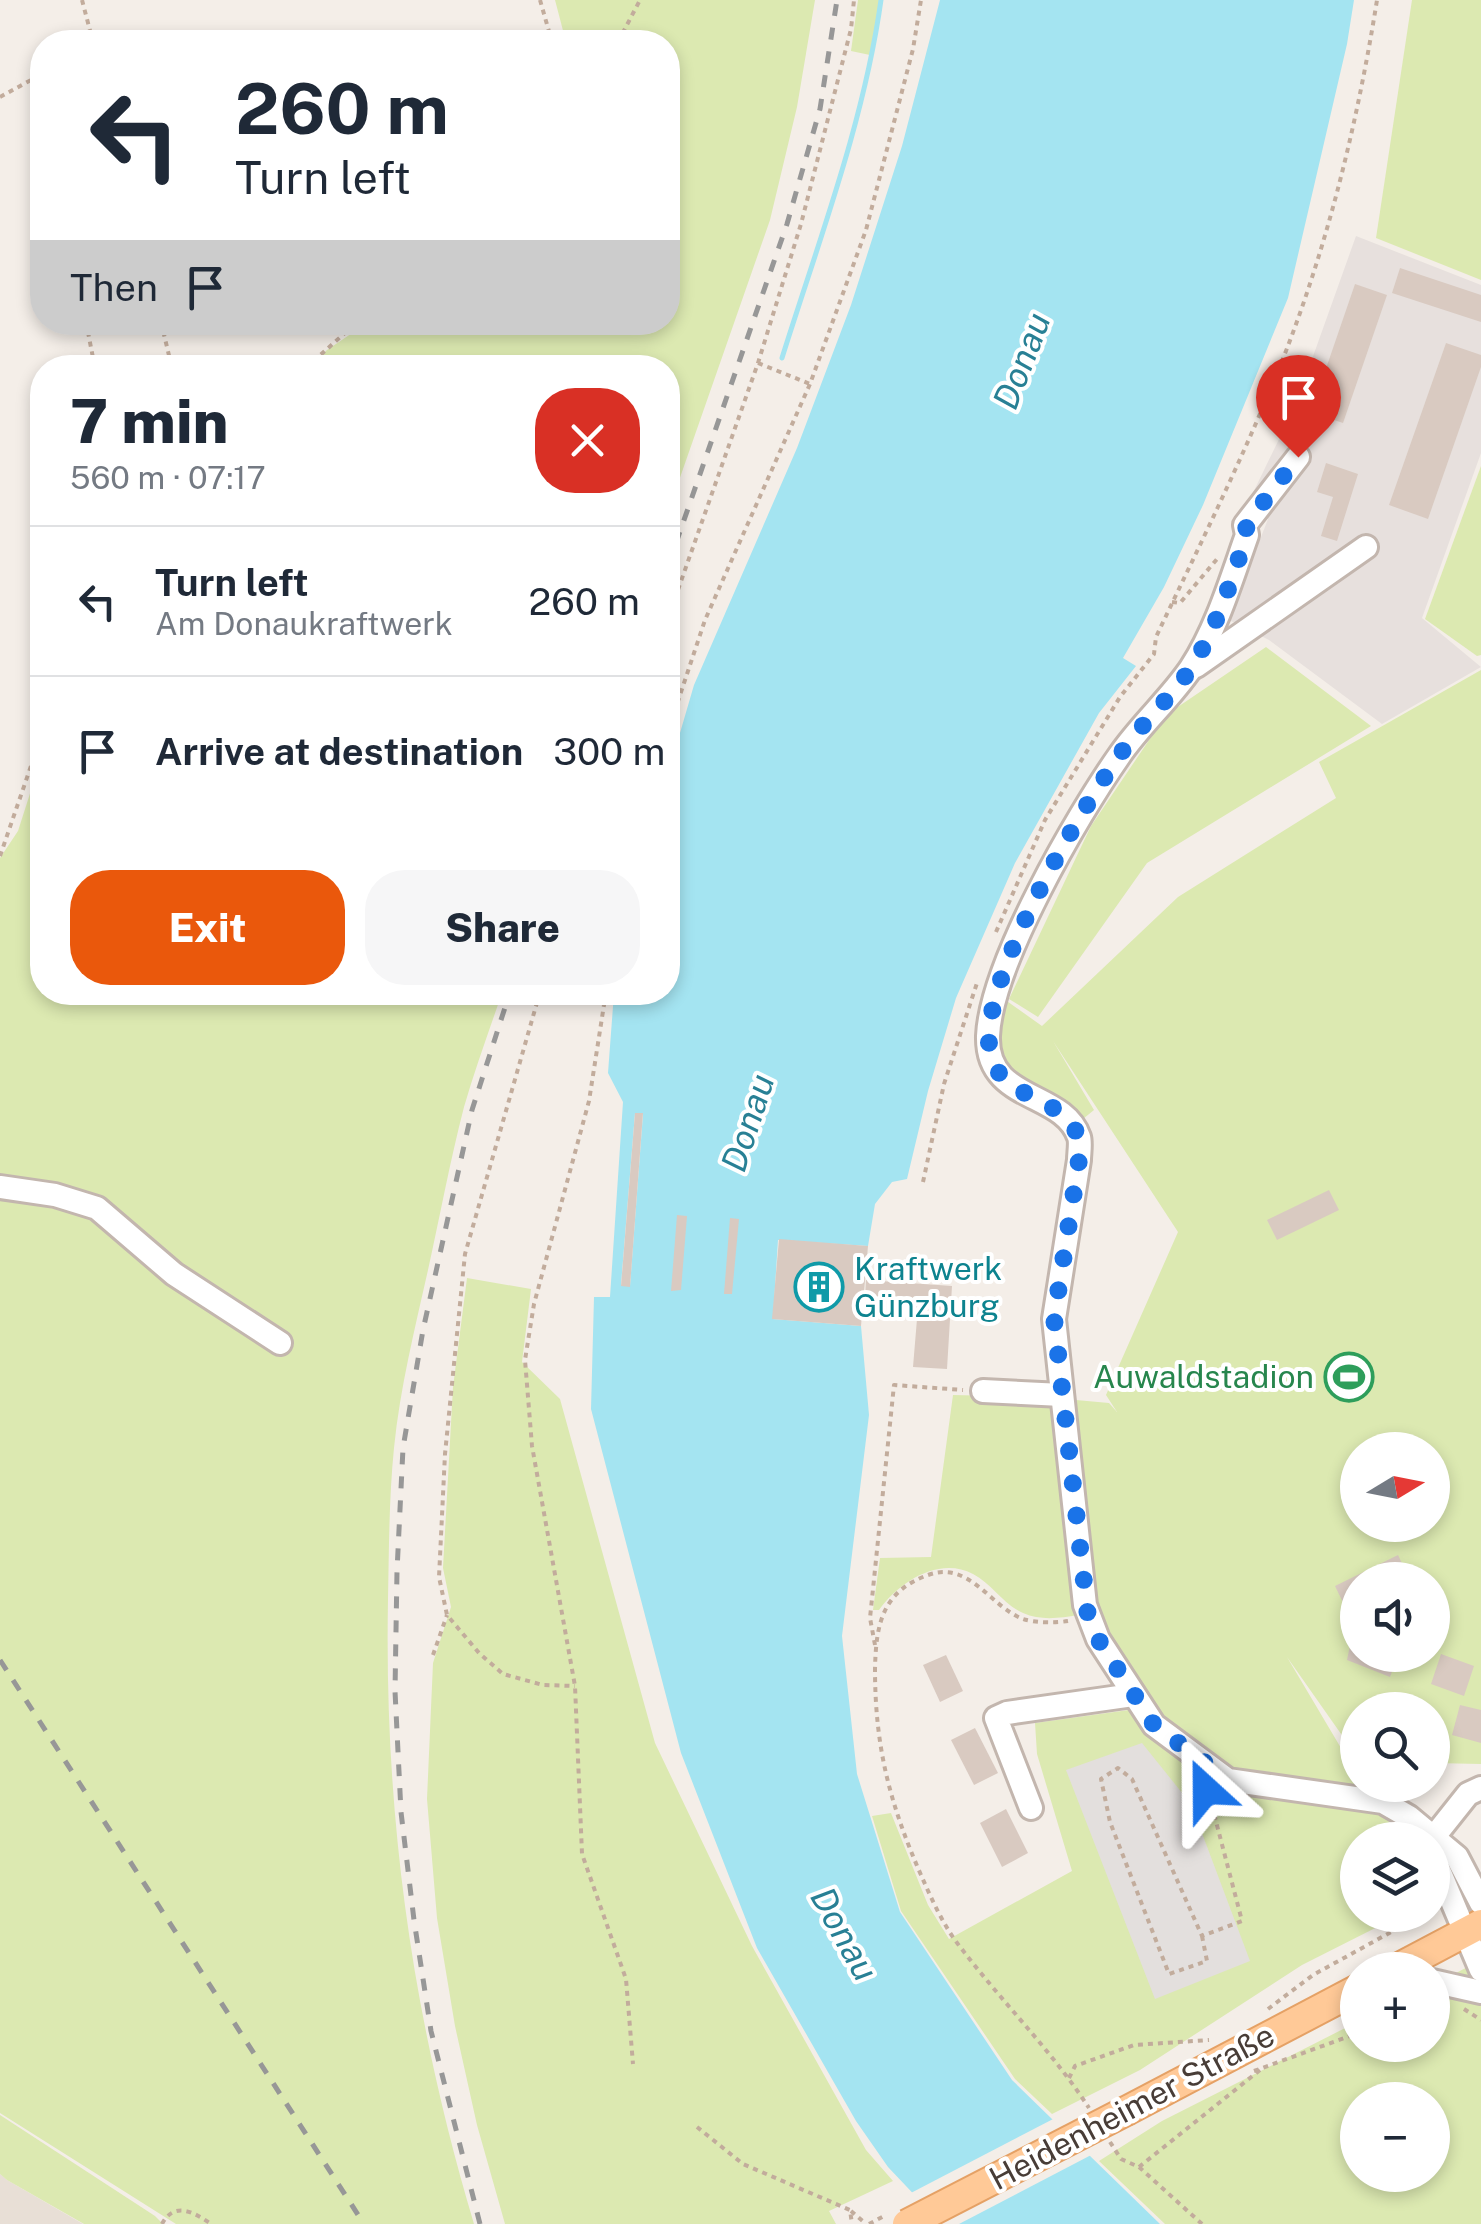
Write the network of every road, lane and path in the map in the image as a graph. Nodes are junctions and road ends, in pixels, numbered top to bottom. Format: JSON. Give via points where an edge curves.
{"nodes":[{"id":1,"x":82,"y":0,"type":"edge"},
{"id":2,"x":540,"y":0,"type":"edge"},
{"id":3,"x":640,"y":0,"type":"edge"},
{"id":4,"x":854,"y":0,"type":"edge"},
{"id":5,"x":921,"y":0,"type":"edge"},
{"id":6,"x":1378,"y":0,"type":"edge"},
{"id":7,"x":90,"y":30,"type":"edge"},
{"id":8,"x":549,"y":30,"type":"edge"},
{"id":9,"x":624,"y":30,"type":"edge"},
{"id":10,"x":30,"y":81,"type":"edge"},
{"id":11,"x":0,"y":98,"type":"edge"},
{"id":12,"x":343,"y":335,"type":"edge"},
{"id":13,"x":321,"y":355,"type":"edge"},
{"id":14,"x":758,"y":363,"type":"junction"},
{"id":15,"x":810,"y":384,"type":"junction"},
{"id":16,"x":1298,"y":457,"type":"dead end"},
{"id":17,"x":1246,"y":525,"type":"junction"},
{"id":18,"x":1366,"y":547,"type":"dead end"},
{"id":19,"x":680,"y":584,"type":"edge"},
{"id":20,"x":1189,"y":670,"type":"junction"},
{"id":21,"x":680,"y":695,"type":"edge"},
{"id":22,"x":30,"y":777,"type":"edge"},
{"id":23,"x":0,"y":856,"type":"edge"},
{"id":24,"x":536,"y":1005,"type":"edge"},
{"id":25,"x":604,"y":1005,"type":"edge"},
{"id":26,"x":960,"y":1033,"type":"dead end"},
{"id":27,"x":923,"y":1182,"type":"dead end"},
{"id":28,"x":0,"y":1187,"type":"edge"},
{"id":29,"x":280,"y":1344,"type":"dead end"},
{"id":30,"x":983,"y":1391,"type":"joint"},
{"id":31,"x":1062,"y":1396,"type":"junction"},
{"id":32,"x":447,"y":1615,"type":"junction"},
{"id":33,"x":1088,"y":1617,"type":"junction"},
{"id":34,"x":876,"y":1649,"type":"junction"},
{"id":35,"x":433,"y":1654,"type":"dead end"},
{"id":36,"x":575,"y":1686,"type":"junction"},
{"id":37,"x":1132,"y":1695,"type":"junction"},
{"id":38,"x":1212,"y":1768,"type":"junction"},
{"id":39,"x":1481,"y":1788,"type":"edge"},
{"id":40,"x":1030,"y":1808,"type":"dead end"},
{"id":41,"x":1415,"y":1822,"type":"edge"},
{"id":42,"x":1446,"y":1822,"type":"edge"},
{"id":43,"x":1450,"y":1851,"type":"edge"},
{"id":44,"x":1456,"y":1856,"type":"junction"},
{"id":45,"x":1481,"y":1866,"type":"edge"},
{"id":46,"x":1450,"y":1888,"type":"edge"},
{"id":47,"x":1481,"y":1903,"type":"edge"},
{"id":48,"x":1473,"y":1928,"type":"edge"},
{"id":49,"x":1391,"y":1932,"type":"edge"},
{"id":50,"x":1202,"y":1936,"type":"junction"},
{"id":51,"x":1428,"y":1952,"type":"edge"},
{"id":52,"x":1481,"y":1970,"type":"edge"},
{"id":53,"x":1450,"y":1985,"type":"edge"},
{"id":54,"x":1481,"y":1992,"type":"edge"},
{"id":55,"x":1340,"y":2001,"type":"edge"},
{"id":56,"x":1262,"y":2013,"type":"dead end"},
{"id":57,"x":1340,"y":2039,"type":"edge"},
{"id":58,"x":1208,"y":2048,"type":"dead end"},
{"id":59,"x":633,"y":2064,"type":"dead end"},
{"id":60,"x":696,"y":2127,"type":"dead end"},
{"id":61,"x":850,"y":2210,"type":"junction"},
{"id":62,"x":162,"y":2224,"type":"edge"},
{"id":63,"x":211,"y":2224,"type":"edge"},
{"id":64,"x":852,"y":2224,"type":"edge"},
{"id":65,"x":866,"y":2224,"type":"edge"},
{"id":66,"x":907,"y":2224,"type":"edge"},
{"id":67,"x":1202,"y":2224,"type":"edge"}],
"edges":[{"from":1,"to":7,"type":"path"},
{"from":2,"to":8,"type":"path"},
{"from":3,"to":9,"type":"path"},
{"from":4,"to":14,"type":"path","via":[[805,208]]},
{"from":5,"to":15,"type":"path","via":[[866,230]]},
{"from":6,"to":17,"type":"path","via":[[1340,181],[1303,299],[1272,386],[1172,602],[1180,603]]},
{"from":10,"to":11,"type":"path"},
{"from":12,"to":13,"type":"path"},
{"from":14,"to":15,"type":"path"},
{"from":14,"to":19,"type":"path"},
{"from":15,"to":21,"type":"path","via":[[705,620]]},
{"from":16,"to":17,"type":"street"},
{"from":17,"to":20,"type":"street","via":[[1209,637]]},
{"from":18,"to":20,"type":"street"},
{"from":20,"to":31,"type":"street","via":[[1120,754],[1078,820],[1018,936],[990,1014],[990,1056],[1006,1082],[1068,1119],[1079,1138],[1054,1318]]},
{"from":22,"to":23,"type":"path"},
{"from":24,"to":32,"type":"path","via":[[465,1254],[445,1454],[440,1578]]},
{"from":25,"to":36,"type":"path","via":[[589,1101],[525,1360],[532,1446]]},
{"from":26,"to":27,"type":"path"},
{"from":28,"to":29,"type":"street","via":[[97,1208],[174,1274]]},
{"from":30,"to":31,"type":"street"},
{"from":30,"to":34,"type":"path","via":[[894,1385],[870,1618]]},
{"from":31,"to":33,"type":"street"},
{"from":32,"to":35,"type":"path"},
{"from":32,"to":36,"type":"path","via":[[503,1674]]},
{"from":33,"to":34,"type":"path","via":[[1023,1619],[957,1574],[937,1572],[900,1591],[880,1614]]},
{"from":33,"to":37,"type":"street"},
{"from":34,"to":58,"type":"path","via":[[875,1708],[895,1816],[957,1944],[1047,2055],[1069,2078],[1075,2066],[1134,2046],[1221,2039]]},
{"from":36,"to":59,"type":"path","via":[[582,1854],[626,1979]]},
{"from":37,"to":38,"type":"street","via":[[1154,1725]]},
{"from":37,"to":40,"type":"street","via":[[996,1718]]},
{"from":38,"to":41,"type":"street","via":[[1228,1780],[1383,1802]]},
{"from":38,"to":50,"type":"path","via":[[1206,1790],[1242,1921]]},
{"from":39,"to":42,"type":"street"},
{"from":43,"to":44,"type":"street"},
{"from":44,"to":45,"type":"street"},
{"from":44,"to":47,"type":"street"},
{"from":46,"to":48,"type":"street"},
{"from":48,"to":51,"type":"main road"},
{"from":48,"to":52,"type":"street"},
{"from":49,"to":56,"type":"path"},
{"from":50,"to":50,"type":"path","via":[[1132,1779],[1118,1768],[1101,1779],[1110,1822],[1169,1974],[1207,1961]]},
{"from":53,"to":54,"type":"street"},
{"from":55,"to":66,"type":"main road","name":"Heidenheimer Straße","bridge":true},
{"from":57,"to":67,"type":"path","via":[[1266,2066],[1139,2167]]},
{"from":60,"to":61,"type":"path","via":[[743,2164]]},
{"from":61,"to":64,"type":"path"},
{"from":61,"to":65,"type":"path"},
{"from":62,"to":63,"type":"path","via":[[178,2210]]}]}
